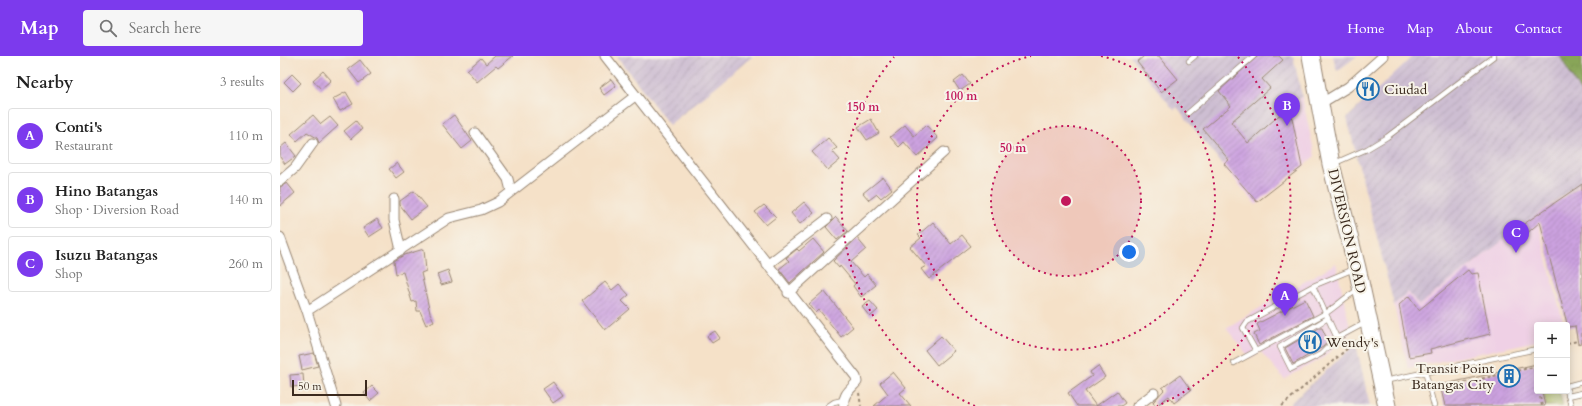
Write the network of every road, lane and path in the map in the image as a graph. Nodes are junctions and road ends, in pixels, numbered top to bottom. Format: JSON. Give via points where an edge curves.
{"nodes":[{"id":1,"x":604,"y":56,"type":"edge"},
{"id":2,"x":1195,"y":56,"type":"edge"},
{"id":3,"x":1254,"y":56,"type":"edge"},
{"id":4,"x":1311,"y":56,"type":"edge"},
{"id":5,"x":1383,"y":56,"type":"edge"},
{"id":6,"x":1494,"y":56,"type":"edge"},
{"id":7,"x":1189,"y":61,"type":"dead end"},
{"id":8,"x":635,"y":96,"type":"junction"},
{"id":9,"x":1320,"y":104,"type":"junction"},
{"id":10,"x":1188,"y":113,"type":"dead end"},
{"id":11,"x":475,"y":133,"type":"dead end"},
{"id":12,"x":313,"y":143,"type":"dead end"},
{"id":13,"x":944,"y":152,"type":"dead end"},
{"id":14,"x":1331,"y":164,"type":"junction"},
{"id":15,"x":280,"y":181,"type":"edge"},
{"id":16,"x":512,"y":191,"type":"junction"},
{"id":17,"x":394,"y":199,"type":"dead end"},
{"id":18,"x":827,"y":219,"type":"dead end"},
{"id":19,"x":280,"y":237,"type":"edge"},
{"id":20,"x":401,"y":250,"type":"junction"},
{"id":21,"x":767,"y":265,"type":"junction"},
{"id":22,"x":1357,"y":268,"type":"junction"},
{"id":23,"x":1313,"y":286,"type":"junction"},
{"id":24,"x":1361,"y":289,"type":"junction"},
{"id":25,"x":788,"y":293,"type":"junction"},
{"id":26,"x":307,"y":311,"type":"junction"},
{"id":27,"x":1327,"y":316,"type":"junction"},
{"id":28,"x":1368,"y":321,"type":"junction"},
{"id":29,"x":1337,"y":338,"type":"junction"},
{"id":30,"x":1358,"y":339,"type":"dead end"},
{"id":31,"x":1578,"y":341,"type":"dead end"},
{"id":32,"x":1570,"y":342,"type":"edge"},
{"id":33,"x":1534,"y":350,"type":"edge"},
{"id":34,"x":1256,"y":351,"type":"junction"},
{"id":35,"x":1234,"y":363,"type":"dead end"},
{"id":36,"x":1534,"y":367,"type":"edge"},
{"id":37,"x":1426,"y":370,"type":"junction"},
{"id":38,"x":1382,"y":381,"type":"junction"},
{"id":39,"x":1582,"y":382,"type":"edge"},
{"id":40,"x":1570,"y":385,"type":"edge"},
{"id":41,"x":1441,"y":388,"type":"dead end"},
{"id":42,"x":1154,"y":393,"type":"dead end"},
{"id":43,"x":1582,"y":393,"type":"edge"},
{"id":44,"x":1540,"y":394,"type":"edge"},
{"id":45,"x":1568,"y":396,"type":"joint"},
{"id":46,"x":844,"y":403,"type":"edge"},
{"id":47,"x":336,"y":406,"type":"edge"},
{"id":48,"x":828,"y":406,"type":"edge"},
{"id":49,"x":1137,"y":406,"type":"edge"},
{"id":50,"x":1282,"y":406,"type":"edge"},
{"id":51,"x":1387,"y":406,"type":"edge"},
{"id":52,"x":1434,"y":406,"type":"edge"},
{"id":53,"x":1542,"y":406,"type":"edge"},
{"id":54,"x":1571,"y":406,"type":"edge"}],
"edges":[{"from":1,"to":8,"type":"street"},
{"from":2,"to":7,"type":"lane"},
{"from":3,"to":10,"type":"lane"},
{"from":4,"to":9,"type":"highway","name":"DIVERSION ROAD"},
{"from":5,"to":9,"type":"street","via":[[1348,87]]},
{"from":6,"to":14,"type":"lane","via":[[1387,137],[1367,150]]},
{"from":8,"to":16,"type":"street"},
{"from":8,"to":21,"type":"street"},
{"from":9,"to":14,"type":"highway","name":"DIVERSION ROAD"},
{"from":11,"to":16,"type":"street","via":[[508,179]]},
{"from":12,"to":15,"type":"street","via":[[295,168]]},
{"from":13,"to":25,"type":"street"},
{"from":14,"to":22,"type":"highway","name":"DIVERSION ROAD"},
{"from":16,"to":20,"type":"street","via":[[498,202],[481,210],[449,218]]},
{"from":17,"to":20,"type":"street","via":[[394,220]]},
{"from":18,"to":21,"type":"street"},
{"from":19,"to":26,"type":"street"},
{"from":20,"to":26,"type":"street"},
{"from":21,"to":25,"type":"street"},
{"from":22,"to":23,"type":"lane"},
{"from":22,"to":24,"type":"highway","name":"DIVERSION ROAD"},
{"from":23,"to":27,"type":"lane"},
{"from":23,"to":34,"type":"lane","via":[[1247,322],[1243,328]]},
{"from":24,"to":27,"type":"lane","via":[[1348,294]]},
{"from":24,"to":28,"type":"highway","name":"DIVERSION ROAD"},
{"from":25,"to":46,"type":"street","via":[[856,377],[857,382],[845,395]]},
{"from":26,"to":47,"type":"street"},
{"from":27,"to":29,"type":"lane"},
{"from":27,"to":29,"type":"lane","via":[[1280,347],[1291,369],[1321,354]]},
{"from":27,"to":34,"type":"lane"},
{"from":28,"to":29,"type":"lane"},
{"from":28,"to":38,"type":"highway","name":"DIVERSION ROAD"},
{"from":30,"to":50,"type":"path"},
{"from":31,"to":32,"type":"path"},
{"from":33,"to":37,"type":"lane"},
{"from":34,"to":35,"type":"lane"},
{"from":36,"to":41,"type":"path"},
{"from":37,"to":38,"type":"lane"},
{"from":37,"to":52,"type":"lane"},
{"from":38,"to":51,"type":"highway","name":"DIVERSION ROAD"},
{"from":39,"to":40,"type":"lane"},
{"from":42,"to":49,"type":"street"},
{"from":43,"to":45,"type":"lane"},
{"from":44,"to":53,"type":"path"},
{"from":45,"to":54,"type":"lane"},
{"from":46,"to":48,"type":"lane","via":[[834,402]]}]}
